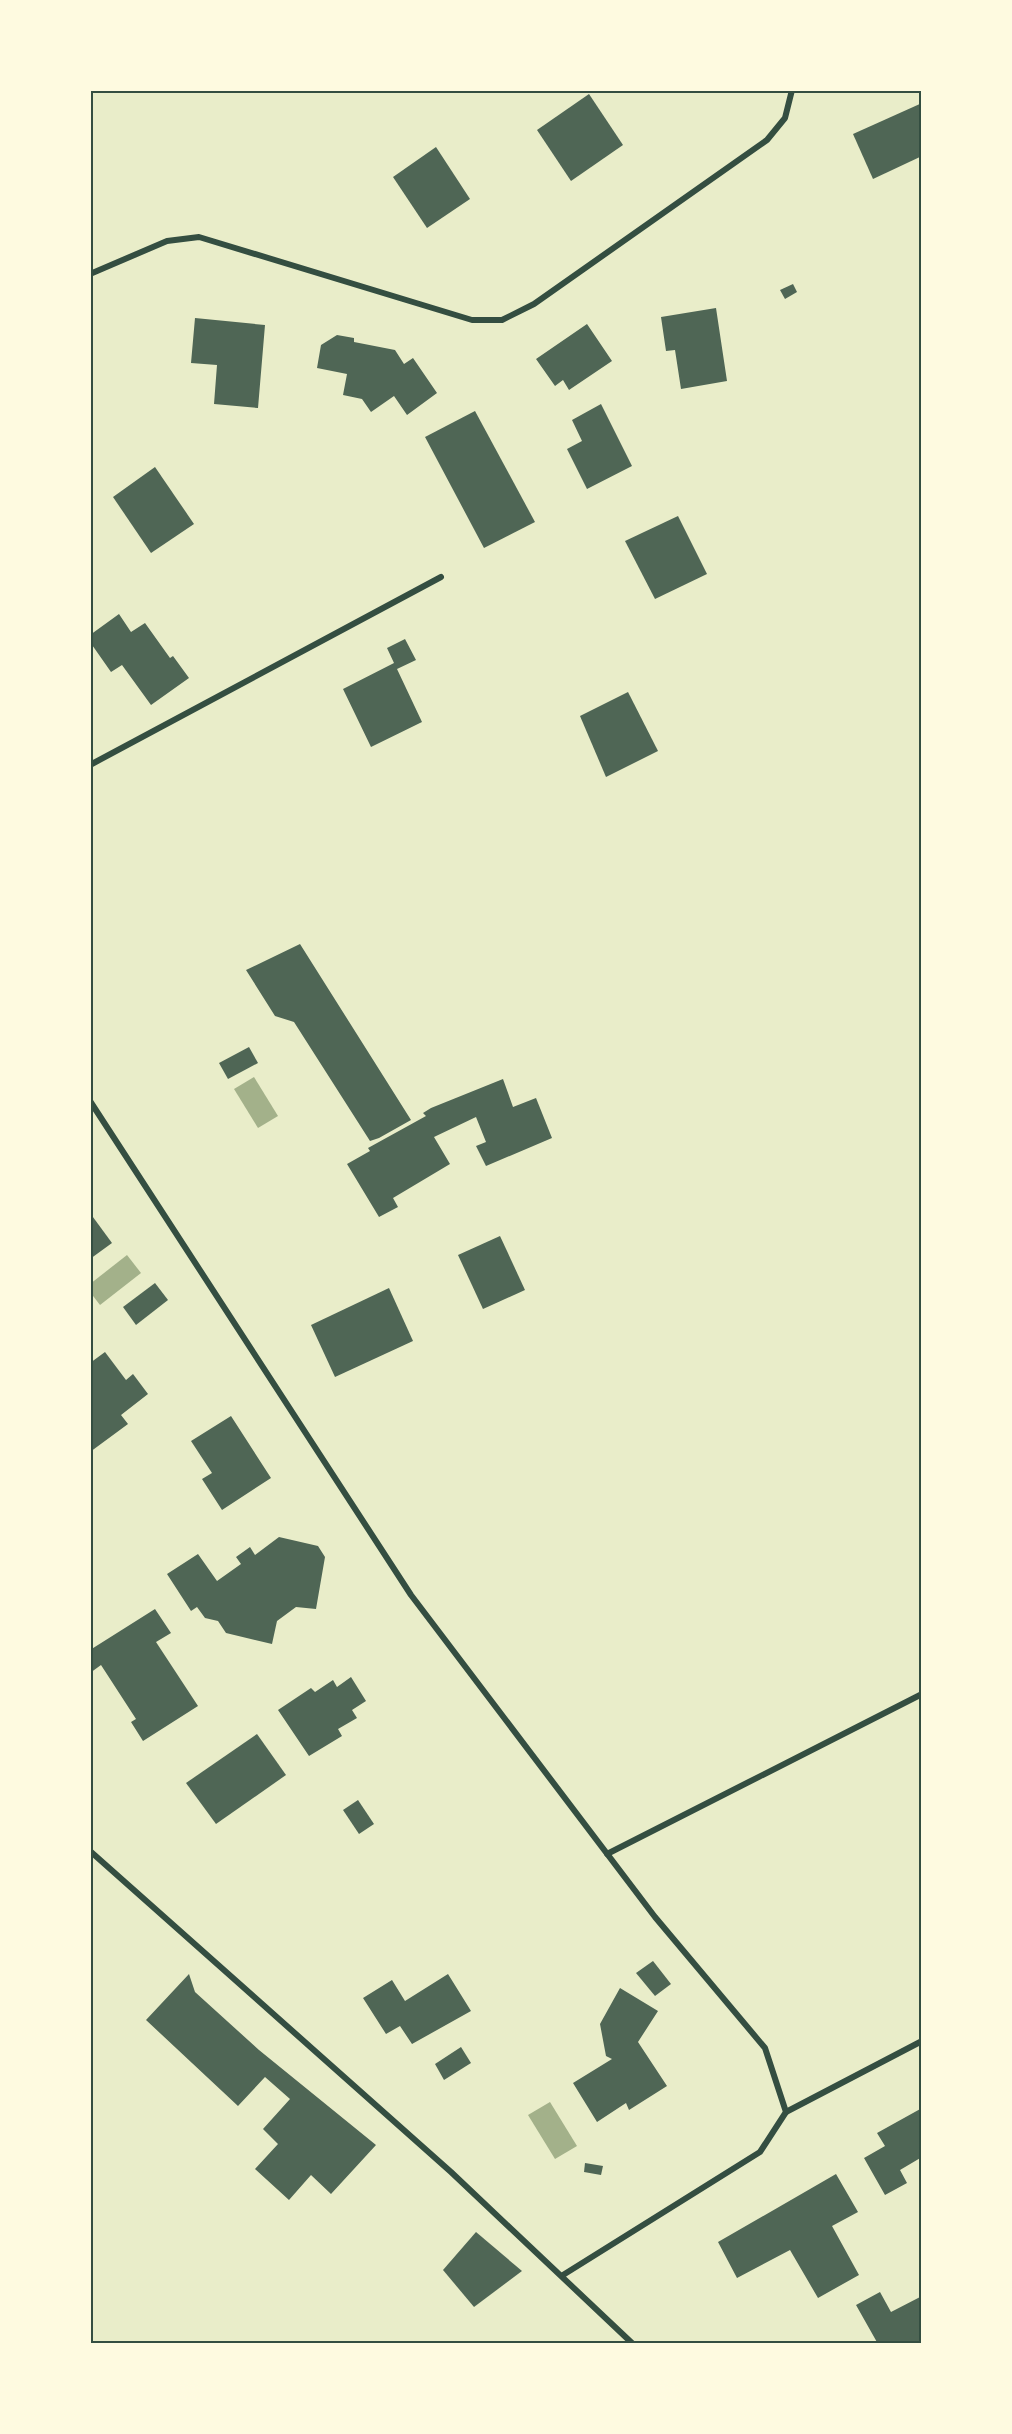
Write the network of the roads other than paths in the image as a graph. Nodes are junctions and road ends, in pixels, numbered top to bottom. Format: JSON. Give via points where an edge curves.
{"nodes":[{"id":1,"x":792,"y":90,"type":"edge"},
{"id":2,"x":90,"y":274,"type":"edge"},
{"id":3,"x":441,"y":577,"type":"dead end"},
{"id":4,"x":90,"y":765,"type":"edge"},
{"id":5,"x":90,"y":1101,"type":"edge"},
{"id":6,"x":922,"y":1694,"type":"edge"},
{"id":7,"x":90,"y":1851,"type":"edge"},
{"id":8,"x":608,"y":1854,"type":"junction"},
{"id":9,"x":922,"y":2042,"type":"edge"},
{"id":10,"x":786,"y":2112,"type":"junction"},
{"id":11,"x":563,"y":2276,"type":"junction"},
{"id":12,"x":633,"y":2344,"type":"edge"}],
"edges":[{"from":1,"to":2,"type":"street","via":[[785,117],[767,140],[534,303],[502,320],[472,320],[199,237],[167,241]]},
{"from":3,"to":4,"type":"street"},
{"from":5,"to":8,"type":"street","via":[[411,1595]]},
{"from":6,"to":8,"type":"street"},
{"from":7,"to":11,"type":"street"},
{"from":8,"to":10,"type":"street","via":[[655,1917],[765,2048]]},
{"from":9,"to":10,"type":"street"},
{"from":10,"to":11,"type":"street","via":[[760,2152]]},
{"from":11,"to":12,"type":"street"}]}
